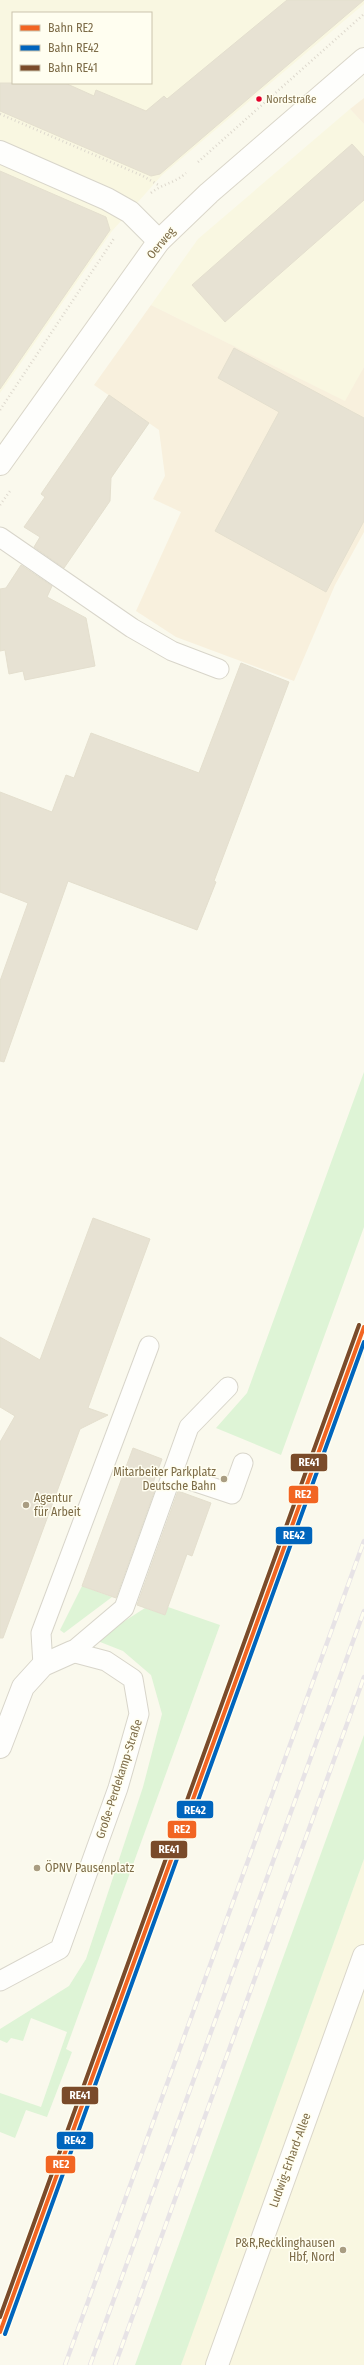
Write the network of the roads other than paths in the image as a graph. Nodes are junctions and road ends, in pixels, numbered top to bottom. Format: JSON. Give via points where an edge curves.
{"nodes":[{"id":1,"x":364,"y":59,"type":"edge"},
{"id":2,"x":0,"y":152,"type":"edge"},
{"id":3,"x":159,"y":241,"type":"junction"},
{"id":4,"x":0,"y":464,"type":"edge"},
{"id":5,"x":0,"y":537,"type":"edge"},
{"id":6,"x":219,"y":669,"type":"dead end"},
{"id":7,"x":149,"y":1346,"type":"dead end"},
{"id":8,"x":228,"y":1387,"type":"dead end"},
{"id":9,"x":243,"y":1463,"type":"dead end"},
{"id":10,"x":172,"y":1474,"type":"junction"},
{"id":11,"x":72,"y":1652,"type":"junction"},
{"id":12,"x":43,"y":1665,"type":"junction"},
{"id":13,"x":7,"y":1703,"type":"edge"},
{"id":14,"x":0,"y":1747,"type":"edge"},
{"id":15,"x":364,"y":1956,"type":"edge"},
{"id":16,"x":0,"y":1981,"type":"edge"},
{"id":17,"x":217,"y":2365,"type":"edge"}],
"edges":[{"from":1,"to":3,"type":"main road","name":"Oerweg","via":[[209,193]]},
{"from":2,"to":3,"type":"main road","via":[[107,199],[130,212]]},
{"from":3,"to":4,"type":"main road","name":"Oerweg"},
{"from":5,"to":6,"type":"lane","via":[[132,628],[172,652]]},
{"from":7,"to":12,"type":"lane","via":[[41,1633]]},
{"from":8,"to":10,"type":"lane","via":[[189,1427]]},
{"from":9,"to":10,"type":"lane","via":[[232,1494]]},
{"from":10,"to":11,"type":"lane","via":[[124,1608]]},
{"from":11,"to":12,"type":"main road"},
{"from":11,"to":16,"type":"lane","name":"Große-Perdekamp-Straße","via":[[106,1661],[133,1679],[139,1714],[118,1788],[60,1949]]},
{"from":12,"to":13,"type":"main road"},
{"from":13,"to":14,"type":"main road"},
{"from":15,"to":17,"type":"main road","name":"Ludwig-Erhard-Allee"}]}
